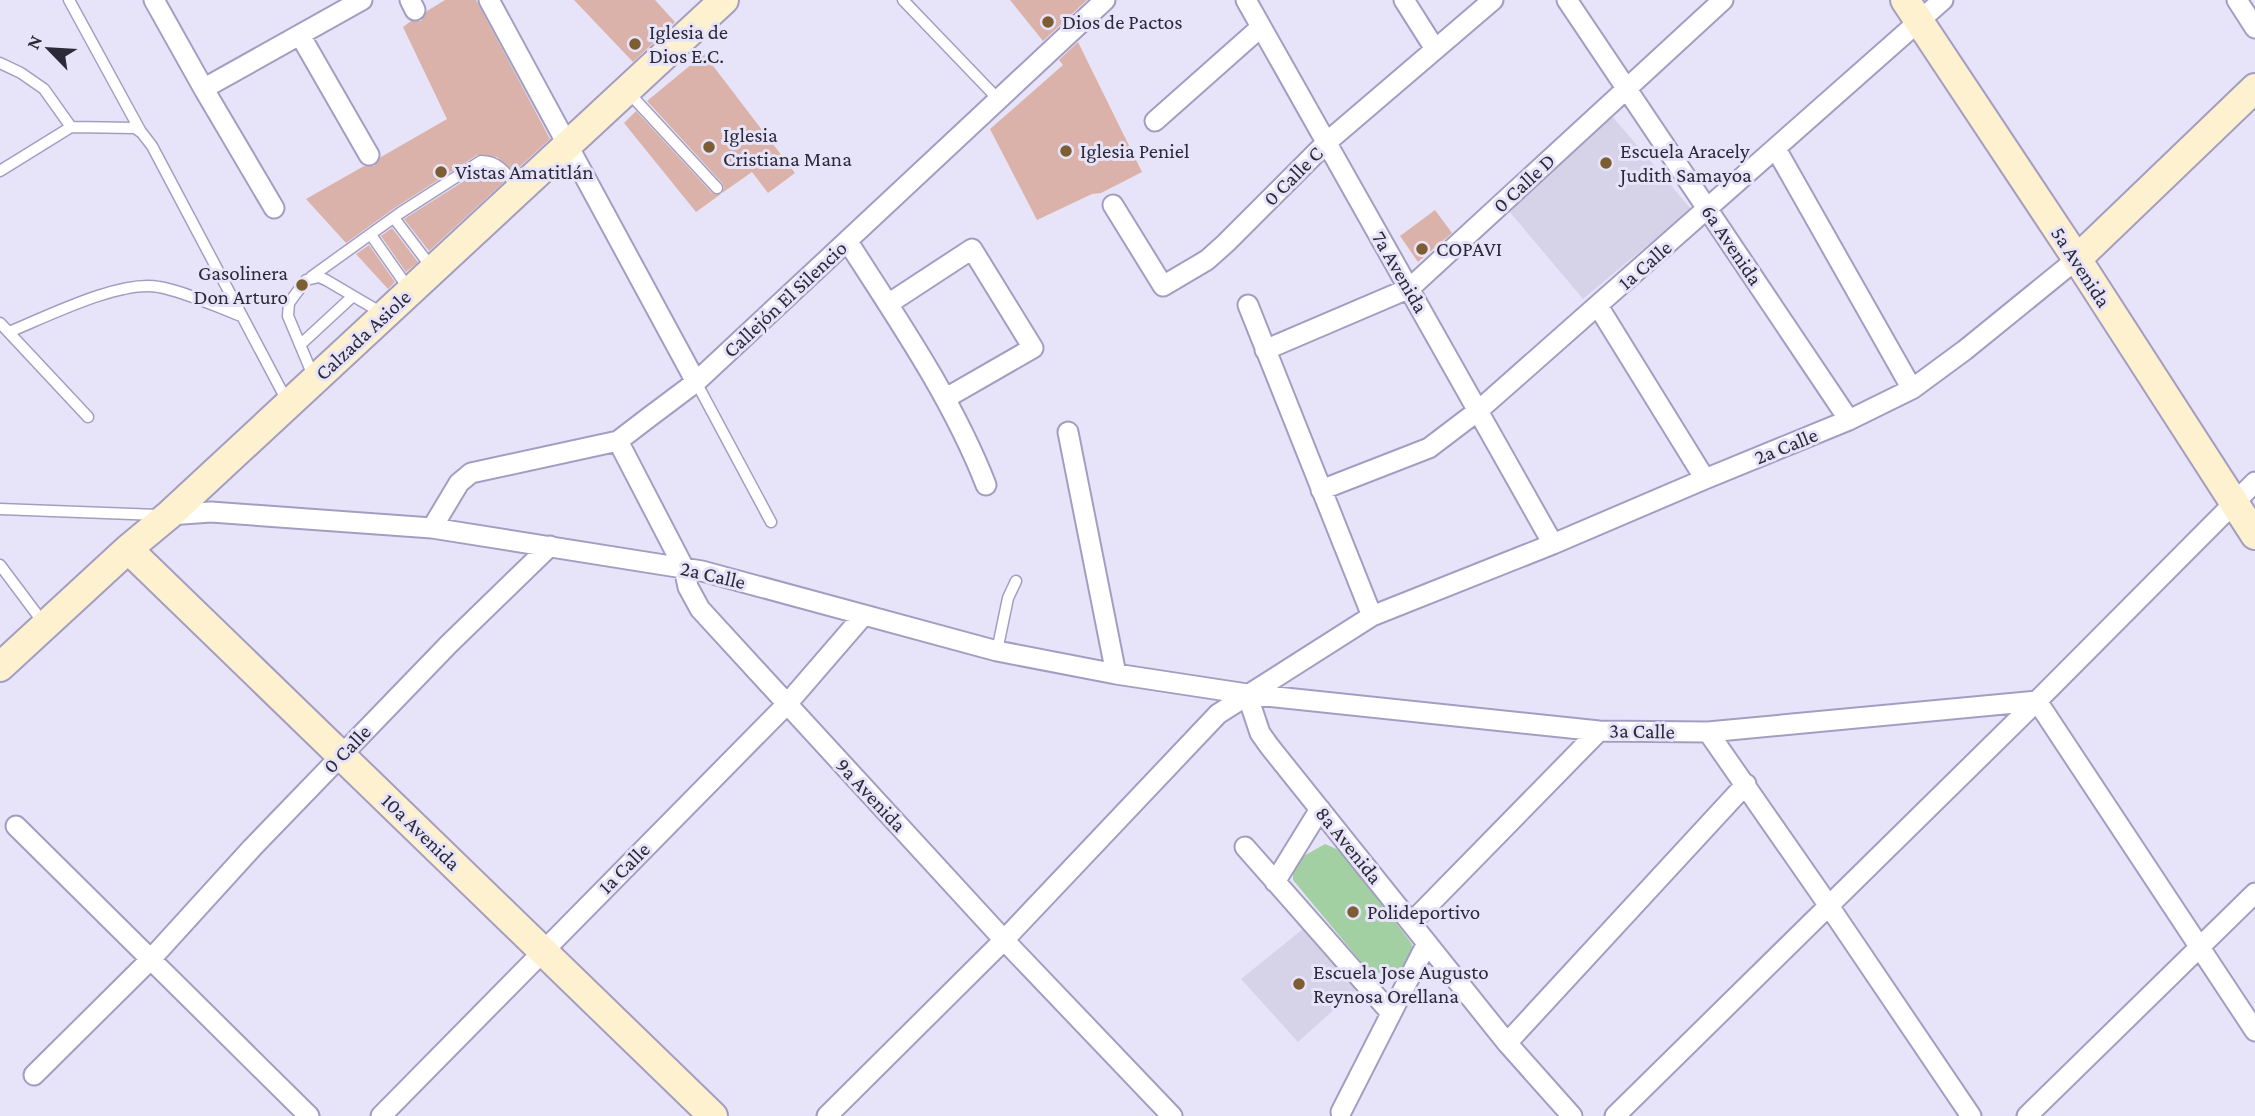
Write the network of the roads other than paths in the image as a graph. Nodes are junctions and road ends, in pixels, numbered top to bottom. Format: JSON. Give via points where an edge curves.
{"nodes":[{"id":1,"x":69,"y":0,"type":"edge"},
{"id":2,"x":154,"y":0,"type":"edge"},
{"id":3,"x":362,"y":0,"type":"edge"},
{"id":4,"x":724,"y":0,"type":"edge"},
{"id":5,"x":903,"y":0,"type":"edge"},
{"id":6,"x":1105,"y":0,"type":"edge"},
{"id":7,"x":1246,"y":0,"type":"edge"},
{"id":8,"x":1404,"y":0,"type":"edge"},
{"id":9,"x":1493,"y":0,"type":"edge"},
{"id":10,"x":1567,"y":0,"type":"edge"},
{"id":11,"x":1723,"y":0,"type":"edge"},
{"id":12,"x":1943,"y":0,"type":"edge"},
{"id":13,"x":2236,"y":0,"type":"edge"},
{"id":14,"x":496,"y":3,"type":"edge"},
{"id":15,"x":1912,"y":11,"type":"edge"},
{"id":16,"x":1261,"y":27,"type":"junction"},
{"id":17,"x":2255,"y":28,"type":"edge"},
{"id":18,"x":300,"y":35,"type":"junction"},
{"id":19,"x":1435,"y":50,"type":"junction"},
{"id":20,"x":0,"y":63,"type":"edge"},
{"id":21,"x":1627,"y":88,"type":"junction"},
{"id":22,"x":2255,"y":88,"type":"edge"},
{"id":23,"x":626,"y":90,"type":"junction"},
{"id":24,"x":205,"y":91,"type":"junction"},
{"id":25,"x":999,"y":100,"type":"junction"},
{"id":26,"x":1155,"y":121,"type":"dead end"},
{"id":27,"x":71,"y":127,"type":"junction"},
{"id":28,"x":142,"y":133,"type":"junction"},
{"id":29,"x":1327,"y":142,"type":"junction"},
{"id":30,"x":566,"y":146,"type":"junction"},
{"id":31,"x":1776,"y":149,"type":"junction"},
{"id":32,"x":369,"y":155,"type":"dead end"},
{"id":33,"x":0,"y":171,"type":"edge"},
{"id":34,"x":717,"y":188,"type":"dead end"},
{"id":35,"x":520,"y":189,"type":"junction"},
{"id":36,"x":1113,"y":205,"type":"dead end"},
{"id":37,"x":274,"y":208,"type":"dead end"},
{"id":38,"x":1708,"y":209,"type":"junction"},
{"id":39,"x":394,"y":218,"type":"junction"},
{"id":40,"x":371,"y":235,"type":"junction"},
{"id":41,"x":848,"y":242,"type":"junction"},
{"id":42,"x":2077,"y":259,"type":"junction"},
{"id":43,"x":433,"y":270,"type":"junction"},
{"id":44,"x":312,"y":277,"type":"junction"},
{"id":45,"x":1410,"y":288,"type":"junction"},
{"id":46,"x":411,"y":291,"type":"junction"},
{"id":47,"x":354,"y":296,"type":"junction"},
{"id":48,"x":888,"y":304,"type":"junction"},
{"id":49,"x":1248,"y":305,"type":"dead end"},
{"id":50,"x":1598,"y":306,"type":"junction"},
{"id":51,"x":385,"y":315,"type":"junction"},
{"id":52,"x":241,"y":316,"type":"junction"},
{"id":53,"x":0,"y":323,"type":"edge"},
{"id":54,"x":9,"y":332,"type":"junction"},
{"id":55,"x":300,"y":345,"type":"junction"},
{"id":56,"x":1265,"y":350,"type":"junction"},
{"id":57,"x":315,"y":380,"type":"junction"},
{"id":58,"x":695,"y":382,"type":"junction"},
{"id":59,"x":1912,"y":388,"type":"junction"},
{"id":60,"x":946,"y":398,"type":"junction"},
{"id":61,"x":289,"y":404,"type":"junction"},
{"id":62,"x":1479,"y":410,"type":"junction"},
{"id":63,"x":88,"y":417,"type":"dead end"},
{"id":64,"x":1849,"y":420,"type":"junction"},
{"id":65,"x":1068,"y":432,"type":"dead end"},
{"id":66,"x":618,"y":441,"type":"junction"},
{"id":67,"x":1705,"y":479,"type":"junction"},
{"id":68,"x":2255,"y":482,"type":"edge"},
{"id":69,"x":986,"y":485,"type":"dead end"},
{"id":70,"x":1321,"y":490,"type":"junction"},
{"id":71,"x":2234,"y":503,"type":"junction"},
{"id":72,"x":0,"y":509,"type":"edge"},
{"id":73,"x":169,"y":515,"type":"junction"},
{"id":74,"x":771,"y":522,"type":"dead end"},
{"id":75,"x":432,"y":528,"type":"junction"},
{"id":76,"x":2255,"y":535,"type":"edge"},
{"id":77,"x":1553,"y":544,"type":"junction"},
{"id":78,"x":550,"y":546,"type":"junction"},
{"id":79,"x":128,"y":549,"type":"junction"},
{"id":80,"x":0,"y":565,"type":"edge"},
{"id":81,"x":684,"y":568,"type":"junction"},
{"id":82,"x":1016,"y":582,"type":"dead end"},
{"id":83,"x":863,"y":616,"type":"junction"},
{"id":84,"x":1372,"y":616,"type":"junction"},
{"id":85,"x":45,"y":625,"type":"junction"},
{"id":86,"x":997,"y":651,"type":"junction"},
{"id":87,"x":0,"y":667,"type":"edge"},
{"id":88,"x":1116,"y":674,"type":"junction"},
{"id":89,"x":1247,"y":694,"type":"junction"},
{"id":90,"x":2037,"y":701,"type":"junction"},
{"id":91,"x":787,"y":704,"type":"junction"},
{"id":92,"x":1600,"y":731,"type":"junction"},
{"id":93,"x":1708,"y":732,"type":"junction"},
{"id":94,"x":342,"y":755,"type":"junction"},
{"id":95,"x":1746,"y":784,"type":"junction"},
{"id":96,"x":1320,"y":809,"type":"junction"},
{"id":97,"x":16,"y":826,"type":"dead end"},
{"id":98,"x":1245,"y":847,"type":"dead end"},
{"id":99,"x":1275,"y":882,"type":"junction"},
{"id":100,"x":2255,"y":893,"type":"edge"},
{"id":101,"x":1829,"y":906,"type":"junction"},
{"id":102,"x":1411,"y":923,"type":"junction"},
{"id":103,"x":1004,"y":940,"type":"junction"},
{"id":104,"x":1427,"y":943,"type":"junction"},
{"id":105,"x":2201,"y":948,"type":"junction"},
{"id":106,"x":543,"y":950,"type":"junction"},
{"id":107,"x":150,"y":959,"type":"junction"},
{"id":108,"x":1391,"y":1013,"type":"junction"},
{"id":109,"x":2255,"y":1031,"type":"edge"},
{"id":110,"x":1507,"y":1043,"type":"junction"},
{"id":111,"x":34,"y":1075,"type":"dead end"},
{"id":112,"x":1341,"y":1112,"type":"dead end"},
{"id":113,"x":309,"y":1116,"type":"edge"},
{"id":114,"x":381,"y":1116,"type":"edge"},
{"id":115,"x":713,"y":1116,"type":"edge"},
{"id":116,"x":827,"y":1116,"type":"edge"},
{"id":117,"x":1172,"y":1116,"type":"edge"},
{"id":118,"x":1572,"y":1116,"type":"edge"},
{"id":119,"x":1615,"y":1116,"type":"edge"},
{"id":120,"x":1970,"y":1116,"type":"edge"},
{"id":121,"x":2028,"y":1116,"type":"edge"}],
"edges":[{"from":1,"to":28,"type":"lane"},
{"from":2,"to":24,"type":"street"},
{"from":3,"to":18,"type":"street"},
{"from":4,"to":23,"type":"main road","name":"Calzada Asiole"},
{"from":5,"to":25,"type":"lane"},
{"from":6,"to":25,"type":"street","name":"Callejón El Silencio"},
{"from":7,"to":16,"type":"street","name":"7a Avenida"},
{"from":8,"to":19,"type":"street"},
{"from":9,"to":19,"type":"street","name":"0 Calle C"},
{"from":10,"to":21,"type":"street","name":"6a Avenida"},
{"from":11,"to":21,"type":"street","name":"0 Calle D"},
{"from":12,"to":15,"type":"street","name":"1a Calle"},
{"from":13,"to":17,"type":"street"},
{"from":14,"to":30,"type":"street"},
{"from":15,"to":31,"type":"street","name":"1a Calle"},
{"from":15,"to":42,"type":"main road","name":"5a Avenida"},
{"from":16,"to":26,"type":"street"},
{"from":16,"to":29,"type":"street","name":"7a Avenida"},
{"from":18,"to":24,"type":"street"},
{"from":18,"to":32,"type":"street"},
{"from":19,"to":29,"type":"street","name":"0 Calle C"},
{"from":20,"to":27,"type":"lane","via":[[44,89]]},
{"from":21,"to":38,"type":"street","name":"6a Avenida"},
{"from":21,"to":45,"type":"street","name":"0 Calle D"},
{"from":22,"to":42,"type":"main road","name":"2a Calle"},
{"from":23,"to":30,"type":"main road","name":"Calzada Asiole"},
{"from":23,"to":34,"type":"lane"},
{"from":24,"to":37,"type":"street"},
{"from":25,"to":41,"type":"street","name":"Callejón El Silencio"},
{"from":27,"to":28,"type":"lane","via":[[127,127]]},
{"from":27,"to":33,"type":"lane"},
{"from":28,"to":52,"type":"lane"},
{"from":29,"to":36,"type":"street","name":"0 Calle C","via":[[1207,260],[1163,286]]},
{"from":29,"to":45,"type":"street","name":"7a Avenida"},
{"from":30,"to":35,"type":"main road","name":"Calzada Asiole"},
{"from":30,"to":58,"type":"street"},
{"from":31,"to":38,"type":"street","name":"1a Calle"},
{"from":31,"to":59,"type":"street"},
{"from":35,"to":39,"type":"lane","via":[[502,167],[481,161]]},
{"from":35,"to":43,"type":"main road","name":"Calzada Asiole"},
{"from":38,"to":50,"type":"street","name":"1a Calle"},
{"from":38,"to":64,"type":"street","name":"6a Avenida"},
{"from":39,"to":40,"type":"lane"},
{"from":39,"to":43,"type":"lane"},
{"from":40,"to":44,"type":"lane"},
{"from":40,"to":46,"type":"lane"},
{"from":41,"to":48,"type":"street"},
{"from":41,"to":58,"type":"street","name":"Callejón El Silencio"},
{"from":42,"to":59,"type":"street","name":"2a Calle"},
{"from":42,"to":71,"type":"main road","name":"5a Avenida"},
{"from":43,"to":46,"type":"main road","name":"Calzada Asiole"},
{"from":44,"to":47,"type":"lane"},
{"from":44,"to":55,"type":"lane","via":[[289,303],[288,316]]},
{"from":45,"to":56,"type":"street","name":"0 Calle D"},
{"from":45,"to":62,"type":"street","name":"7a Avenida"},
{"from":46,"to":51,"type":"main road","name":"Calzada Asiole"},
{"from":47,"to":51,"type":"lane"},
{"from":47,"to":55,"type":"lane"},
{"from":48,"to":60,"type":"street"},
{"from":48,"to":60,"type":"street","via":[[972,250],[1033,348]]},
{"from":49,"to":56,"type":"street"},
{"from":50,"to":62,"type":"street","name":"1a Calle"},
{"from":50,"to":67,"type":"street"},
{"from":51,"to":57,"type":"main road","name":"Calzada Asiole"},
{"from":52,"to":54,"type":"lane","via":[[159,287],[140,285],[118,289]]},
{"from":52,"to":61,"type":"lane"},
{"from":53,"to":54,"type":"lane"},
{"from":54,"to":63,"type":"lane"},
{"from":55,"to":57,"type":"lane"},
{"from":56,"to":70,"type":"street"},
{"from":57,"to":61,"type":"main road","name":"Calzada Asiole"},
{"from":58,"to":66,"type":"street","name":"Callejón El Silencio"},
{"from":58,"to":74,"type":"lane"},
{"from":59,"to":64,"type":"street","name":"2a Calle"},
{"from":60,"to":69,"type":"street"},
{"from":61,"to":73,"type":"main road","name":"Calzada Asiole"},
{"from":62,"to":70,"type":"street","name":"1a Calle","via":[[1429,448]]},
{"from":62,"to":77,"type":"street","name":"7a Avenida"},
{"from":64,"to":67,"type":"street","name":"2a Calle"},
{"from":65,"to":88,"type":"street"},
{"from":66,"to":75,"type":"street","name":"Callejón El Silencio","via":[[471,473],[458,483]]},
{"from":66,"to":81,"type":"street","name":"9a Avenida"},
{"from":67,"to":77,"type":"street","name":"2a Calle"},
{"from":68,"to":71,"type":"street"},
{"from":70,"to":84,"type":"street"},
{"from":71,"to":76,"type":"main road","name":"5a Avenida"},
{"from":71,"to":90,"type":"street"},
{"from":72,"to":73,"type":"lane"},
{"from":73,"to":75,"type":"street","name":"2a Calle","via":[[211,512]]},
{"from":73,"to":79,"type":"main road","name":"Calzada Asiole"},
{"from":75,"to":78,"type":"street","name":"2a Calle"},
{"from":77,"to":84,"type":"street","name":"2a Calle"},
{"from":78,"to":81,"type":"street","name":"2a Calle"},
{"from":78,"to":94,"type":"street","name":"0 Calle"},
{"from":79,"to":85,"type":"main road","name":"Calzada Asiole"},
{"from":79,"to":94,"type":"main road","name":"10a Avenida"},
{"from":80,"to":85,"type":"lane"},
{"from":81,"to":83,"type":"street","name":"2a Calle"},
{"from":81,"to":91,"type":"street","name":"9a Avenida","via":[[700,609]]},
{"from":82,"to":86,"type":"lane"},
{"from":83,"to":86,"type":"street","name":"2a Calle"},
{"from":83,"to":91,"type":"street","name":"1a Calle"},
{"from":84,"to":89,"type":"street","name":"2a Calle"},
{"from":85,"to":87,"type":"main road","name":"Calzada Asiole"},
{"from":86,"to":88,"type":"street","name":"2a Calle"},
{"from":88,"to":89,"type":"street","name":"2a Calle"},
{"from":89,"to":92,"type":"street","name":"3a Calle"},
{"from":89,"to":96,"type":"street","name":"8a Avenida","via":[[1261,733]]},
{"from":89,"to":103,"type":"street","name":"2a Calle","via":[[1218,714]]},
{"from":90,"to":93,"type":"street","name":"3a Calle"},
{"from":90,"to":101,"type":"street"},
{"from":90,"to":105,"type":"street"},
{"from":91,"to":103,"type":"street","name":"9a Avenida"},
{"from":91,"to":106,"type":"street","name":"1a Calle"},
{"from":92,"to":93,"type":"street","name":"3a Calle"},
{"from":92,"to":102,"type":"street"},
{"from":93,"to":95,"type":"street"},
{"from":94,"to":106,"type":"main road","name":"10a Avenida"},
{"from":94,"to":107,"type":"street","name":"0 Calle"},
{"from":95,"to":101,"type":"street"},
{"from":95,"to":110,"type":"street"},
{"from":96,"to":99,"type":"street"},
{"from":96,"to":102,"type":"street","name":"8a Avenida"},
{"from":97,"to":107,"type":"street"},
{"from":98,"to":99,"type":"street"},
{"from":99,"to":108,"type":"street"},
{"from":100,"to":105,"type":"street"},
{"from":101,"to":119,"type":"street"},
{"from":101,"to":120,"type":"street"},
{"from":102,"to":104,"type":"street","name":"8a Avenida"},
{"from":103,"to":116,"type":"street","name":"2a Calle"},
{"from":103,"to":117,"type":"street","name":"9a Avenida"},
{"from":104,"to":108,"type":"street"},
{"from":104,"to":110,"type":"street","name":"8a Avenida"},
{"from":105,"to":109,"type":"street"},
{"from":105,"to":121,"type":"street"},
{"from":106,"to":114,"type":"street","name":"1a Calle"},
{"from":106,"to":115,"type":"main road","name":"10a Avenida"},
{"from":107,"to":111,"type":"street","name":"0 Calle"},
{"from":107,"to":113,"type":"street"},
{"from":108,"to":112,"type":"street"},
{"from":110,"to":118,"type":"street","name":"8a Avenida"}]}
